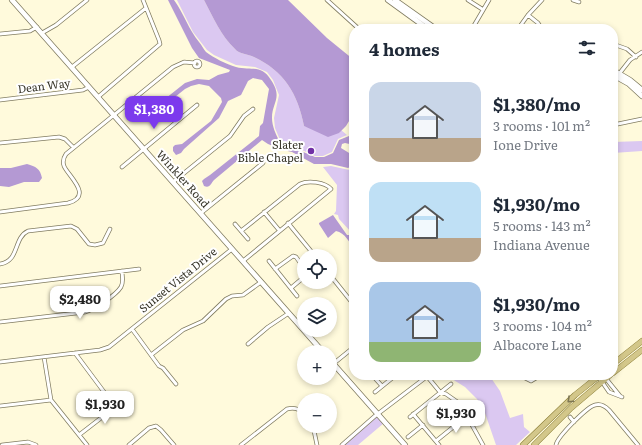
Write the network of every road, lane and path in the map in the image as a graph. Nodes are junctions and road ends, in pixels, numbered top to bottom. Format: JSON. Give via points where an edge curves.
{"nodes":[{"id":1,"x":87,"y":0,"type":"edge"},
{"id":2,"x":143,"y":0,"type":"edge"},
{"id":3,"x":327,"y":0,"type":"edge"},
{"id":4,"x":388,"y":0,"type":"edge"},
{"id":5,"x":395,"y":0,"type":"edge"},
{"id":6,"x":468,"y":0,"type":"edge"},
{"id":7,"x":488,"y":0,"type":"edge"},
{"id":8,"x":542,"y":0,"type":"edge"},
{"id":9,"x":573,"y":0,"type":"edge"},
{"id":10,"x":15,"y":1,"type":"edge"},
{"id":11,"x":579,"y":2,"type":"dead end"},
{"id":12,"x":146,"y":8,"type":"junction"},
{"id":13,"x":482,"y":9,"type":"junction"},
{"id":14,"x":528,"y":15,"type":"junction"},
{"id":15,"x":353,"y":24,"type":"edge"},
{"id":16,"x":421,"y":24,"type":"edge"},
{"id":17,"x":429,"y":24,"type":"edge"},
{"id":18,"x":474,"y":24,"type":"edge"},
{"id":19,"x":522,"y":24,"type":"edge"},
{"id":20,"x":539,"y":24,"type":"edge"},
{"id":21,"x":37,"y":27,"type":"junction"},
{"id":22,"x":42,"y":33,"type":"junction"},
{"id":23,"x":0,"y":34,"type":"edge"},
{"id":24,"x":618,"y":46,"type":"edge"},
{"id":25,"x":642,"y":52,"type":"edge"},
{"id":26,"x":636,"y":56,"type":"junction"},
{"id":27,"x":195,"y":63,"type":"dead end"},
{"id":28,"x":72,"y":67,"type":"junction"},
{"id":29,"x":618,"y":73,"type":"edge"},
{"id":30,"x":618,"y":76,"type":"edge"},
{"id":31,"x":618,"y":76,"type":"edge"},
{"id":32,"x":89,"y":87,"type":"junction"},
{"id":33,"x":642,"y":90,"type":"edge"},
{"id":34,"x":98,"y":96,"type":"junction"},
{"id":35,"x":642,"y":96,"type":"edge"},
{"id":36,"x":0,"y":100,"type":"edge"},
{"id":37,"x":197,"y":105,"type":"dead end"},
{"id":38,"x":253,"y":109,"type":"dead end"},
{"id":39,"x":114,"y":115,"type":"junction"},
{"id":40,"x":642,"y":120,"type":"edge"},
{"id":41,"x":618,"y":124,"type":"edge"},
{"id":42,"x":0,"y":143,"type":"edge"},
{"id":43,"x":73,"y":147,"type":"junction"},
{"id":44,"x":144,"y":148,"type":"junction"},
{"id":45,"x":263,"y":163,"type":"dead end"},
{"id":46,"x":122,"y":167,"type":"dead end"},
{"id":47,"x":173,"y":182,"type":"junction"},
{"id":48,"x":0,"y":212,"type":"edge"},
{"id":49,"x":264,"y":212,"type":"junction"},
{"id":50,"x":201,"y":213,"type":"junction"},
{"id":51,"x":288,"y":223,"type":"junction"},
{"id":52,"x":235,"y":224,"type":"dead end"},
{"id":53,"x":110,"y":229,"type":"dead end"},
{"id":54,"x":279,"y":230,"type":"junction"},
{"id":55,"x":241,"y":231,"type":"junction"},
{"id":56,"x":248,"y":239,"type":"dead end"},
{"id":57,"x":232,"y":248,"type":"junction"},
{"id":58,"x":309,"y":249,"type":"edge"},
{"id":59,"x":297,"y":260,"type":"edge"},
{"id":60,"x":243,"y":261,"type":"junction"},
{"id":61,"x":269,"y":261,"type":"dead end"},
{"id":62,"x":0,"y":264,"type":"edge"},
{"id":63,"x":139,"y":269,"type":"dead end"},
{"id":64,"x":275,"y":269,"type":"junction"},
{"id":65,"x":122,"y":271,"type":"junction"},
{"id":66,"x":261,"y":282,"type":"junction"},
{"id":67,"x":297,"y":283,"type":"edge"},
{"id":68,"x":337,"y":284,"type":"edge"},
{"id":69,"x":0,"y":286,"type":"edge"},
{"id":70,"x":291,"y":288,"type":"junction"},
{"id":71,"x":297,"y":296,"type":"dead end"},
{"id":72,"x":349,"y":299,"type":"edge"},
{"id":73,"x":289,"y":313,"type":"junction"},
{"id":74,"x":0,"y":322,"type":"edge"},
{"id":75,"x":132,"y":329,"type":"junction"},
{"id":76,"x":642,"y":341,"type":"edge"},
{"id":77,"x":248,"y":344,"type":"dead end"},
{"id":78,"x":317,"y":345,"type":"edge"},
{"id":79,"x":349,"y":350,"type":"edge"},
{"id":80,"x":642,"y":350,"type":"edge"},
{"id":81,"x":75,"y":353,"type":"junction"},
{"id":82,"x":151,"y":355,"type":"junction"},
{"id":83,"x":44,"y":357,"type":"junction"},
{"id":84,"x":337,"y":359,"type":"edge"},
{"id":85,"x":618,"y":360,"type":"edge"},
{"id":86,"x":0,"y":362,"type":"edge"},
{"id":87,"x":337,"y":368,"type":"edge"},
{"id":88,"x":618,"y":369,"type":"edge"},
{"id":89,"x":377,"y":380,"type":"edge"},
{"id":90,"x":390,"y":380,"type":"edge"},
{"id":91,"x":423,"y":380,"type":"edge"},
{"id":92,"x":431,"y":380,"type":"edge"},
{"id":93,"x":598,"y":380,"type":"edge"},
{"id":94,"x":599,"y":380,"type":"edge"},
{"id":95,"x":603,"y":380,"type":"edge"},
{"id":96,"x":605,"y":380,"type":"edge"},
{"id":97,"x":176,"y":384,"type":"dead end"},
{"id":98,"x":451,"y":384,"type":"dead end"},
{"id":99,"x":382,"y":386,"type":"junction"},
{"id":100,"x":375,"y":392,"type":"dead end"},
{"id":101,"x":440,"y":392,"type":"junction"},
{"id":102,"x":51,"y":400,"type":"junction"},
{"id":103,"x":0,"y":406,"type":"edge"},
{"id":104,"x":297,"y":408,"type":"edge"},
{"id":105,"x":413,"y":414,"type":"junction"},
{"id":106,"x":378,"y":415,"type":"junction"},
{"id":107,"x":467,"y":416,"type":"junction"},
{"id":108,"x":410,"y":417,"type":"dead end"},
{"id":109,"x":570,"y":417,"type":"dead end"},
{"id":110,"x":574,"y":422,"type":"junction"},
{"id":111,"x":423,"y":425,"type":"junction"},
{"id":112,"x":314,"y":433,"type":"edge"},
{"id":113,"x":79,"y":435,"type":"junction"},
{"id":114,"x":408,"y":437,"type":"dead end"},
{"id":115,"x":436,"y":441,"type":"junction"},
{"id":116,"x":404,"y":444,"type":"edge"},
{"id":117,"x":481,"y":444,"type":"edge"},
{"id":118,"x":2,"y":445,"type":"edge"},
{"id":119,"x":36,"y":445,"type":"edge"},
{"id":120,"x":87,"y":445,"type":"edge"},
{"id":121,"x":129,"y":445,"type":"edge"},
{"id":122,"x":174,"y":445,"type":"edge"},
{"id":123,"x":241,"y":445,"type":"edge"},
{"id":124,"x":317,"y":445,"type":"edge"},
{"id":125,"x":342,"y":445,"type":"edge"},
{"id":126,"x":439,"y":445,"type":"edge"},
{"id":127,"x":523,"y":445,"type":"edge"},
{"id":128,"x":534,"y":445,"type":"edge"},
{"id":129,"x":556,"y":445,"type":"edge"},
{"id":130,"x":638,"y":445,"type":"edge"}],
"edges":[{"from":1,"to":22,"type":"street"},
{"from":2,"to":12,"type":"street"},
{"from":3,"to":15,"type":"street"},
{"from":4,"to":16,"type":"street"},
{"from":5,"to":17,"type":"street"},
{"from":6,"to":13,"type":"street"},
{"from":7,"to":13,"type":"street"},
{"from":8,"to":14,"type":"street"},
{"from":9,"to":11,"type":"street"},
{"from":10,"to":21,"type":"street","name":"Winkler Road"},
{"from":12,"to":28,"type":"street"},
{"from":12,"to":34,"type":"street","via":[[160,44]]},
{"from":13,"to":18,"type":"street"},
{"from":14,"to":19,"type":"street"},
{"from":14,"to":20,"type":"street"},
{"from":21,"to":22,"type":"street","name":"Winkler Road"},
{"from":21,"to":23,"type":"street"},
{"from":22,"to":28,"type":"street","name":"Winkler Road"},
{"from":24,"to":26,"type":"street"},
{"from":25,"to":26,"type":"street"},
{"from":26,"to":29,"type":"street"},
{"from":27,"to":39,"type":"street","via":[[184,62],[173,67]]},
{"from":28,"to":32,"type":"street","name":"Winkler Road"},
{"from":30,"to":33,"type":"street"},
{"from":31,"to":35,"type":"street"},
{"from":32,"to":34,"type":"street","name":"Winkler Road"},
{"from":32,"to":36,"type":"street","name":"Dean Way","via":[[83,90]]},
{"from":34,"to":39,"type":"street","name":"Winkler Road"},
{"from":37,"to":44,"type":"street"},
{"from":38,"to":47,"type":"street","via":[[244,116],[230,136]]},
{"from":39,"to":43,"type":"street"},
{"from":39,"to":44,"type":"street","name":"Winkler Road"},
{"from":40,"to":41,"type":"street"},
{"from":42,"to":43,"type":"street","via":[[59,137]]},
{"from":43,"to":48,"type":"street","via":[[66,154],[63,163],[78,186],[79,192],[75,200]]},
{"from":44,"to":46,"type":"street"},
{"from":44,"to":47,"type":"street","name":"Winkler Road"},
{"from":45,"to":50,"type":"street"},
{"from":47,"to":50,"type":"street","name":"Winkler Road"},
{"from":49,"to":51,"type":"street","via":[[303,182],[329,186],[331,189]]},
{"from":49,"to":54,"type":"street"},
{"from":49,"to":55,"type":"street"},
{"from":50,"to":57,"type":"street","name":"Winkler Road"},
{"from":51,"to":54,"type":"street"},
{"from":51,"to":58,"type":"street"},
{"from":52,"to":55,"type":"street"},
{"from":53,"to":62,"type":"street","via":[[103,243],[92,245],[71,226],[28,231],[23,235],[10,260]]},
{"from":54,"to":60,"type":"street"},
{"from":55,"to":56,"type":"street"},
{"from":57,"to":60,"type":"street","name":"Winkler Road"},
{"from":57,"to":75,"type":"street","name":"Sunset Vista Drive"},
{"from":59,"to":64,"type":"street","via":[[293,256]]},
{"from":60,"to":66,"type":"street","name":"Winkler Road"},
{"from":61,"to":64,"type":"street"},
{"from":63,"to":65,"type":"street"},
{"from":64,"to":70,"type":"street"},
{"from":65,"to":69,"type":"street"},
{"from":65,"to":74,"type":"street","via":[[122,286],[92,310]]},
{"from":66,"to":73,"type":"street","name":"Winkler Road"},
{"from":66,"to":82,"type":"street","via":[[243,295],[226,299],[203,321],[183,330]]},
{"from":67,"to":70,"type":"street"},
{"from":68,"to":72,"type":"street"},
{"from":70,"to":71,"type":"street"},
{"from":73,"to":77,"type":"street"},
{"from":73,"to":78,"type":"street","name":"Winkler Road"},
{"from":75,"to":81,"type":"street","name":"Sunset Vista Drive","via":[[106,348]]},
{"from":75,"to":82,"type":"street"},
{"from":76,"to":85,"type":"main road"},
{"from":79,"to":84,"type":"street"},
{"from":80,"to":88,"type":"main road"},
{"from":81,"to":83,"type":"street","name":"Sunset Vista Drive"},
{"from":81,"to":113,"type":"street","via":[[113,404],[110,411]]},
{"from":82,"to":97,"type":"street"},
{"from":83,"to":86,"type":"street","name":"Sunset Vista Drive"},
{"from":83,"to":102,"type":"street"},
{"from":87,"to":106,"type":"street"},
{"from":89,"to":99,"type":"street"},
{"from":90,"to":99,"type":"street"},
{"from":91,"to":106,"type":"street"},
{"from":92,"to":101,"type":"street"},
{"from":93,"to":127,"type":"main road","one_way":true,"via":[[575,395]]},
{"from":94,"to":128,"type":"main road"},
{"from":95,"to":96,"type":"street","via":[[609,392],[622,397]]},
{"from":98,"to":101,"type":"street"},
{"from":99,"to":100,"type":"street"},
{"from":101,"to":105,"type":"street"},
{"from":101,"to":107,"type":"street","via":[[463,406]]},
{"from":102,"to":103,"type":"street"},
{"from":102,"to":113,"type":"street"},
{"from":104,"to":123,"type":"street","via":[[287,409]]},
{"from":105,"to":108,"type":"street"},
{"from":105,"to":111,"type":"street"},
{"from":106,"to":116,"type":"street"},
{"from":106,"to":125,"type":"street"},
{"from":107,"to":115,"type":"street"},
{"from":107,"to":117,"type":"street"},
{"from":109,"to":110,"type":"street"},
{"from":110,"to":129,"type":"street","via":[[558,439]]},
{"from":110,"to":130,"type":"street","via":[[593,405],[604,405]]},
{"from":111,"to":114,"type":"street"},
{"from":111,"to":115,"type":"street"},
{"from":112,"to":124,"type":"street"},
{"from":113,"to":120,"type":"street"},
{"from":115,"to":126,"type":"street"},
{"from":118,"to":119,"type":"street","via":[[28,442]]},
{"from":121,"to":122,"type":"street","via":[[156,426]]}]}
